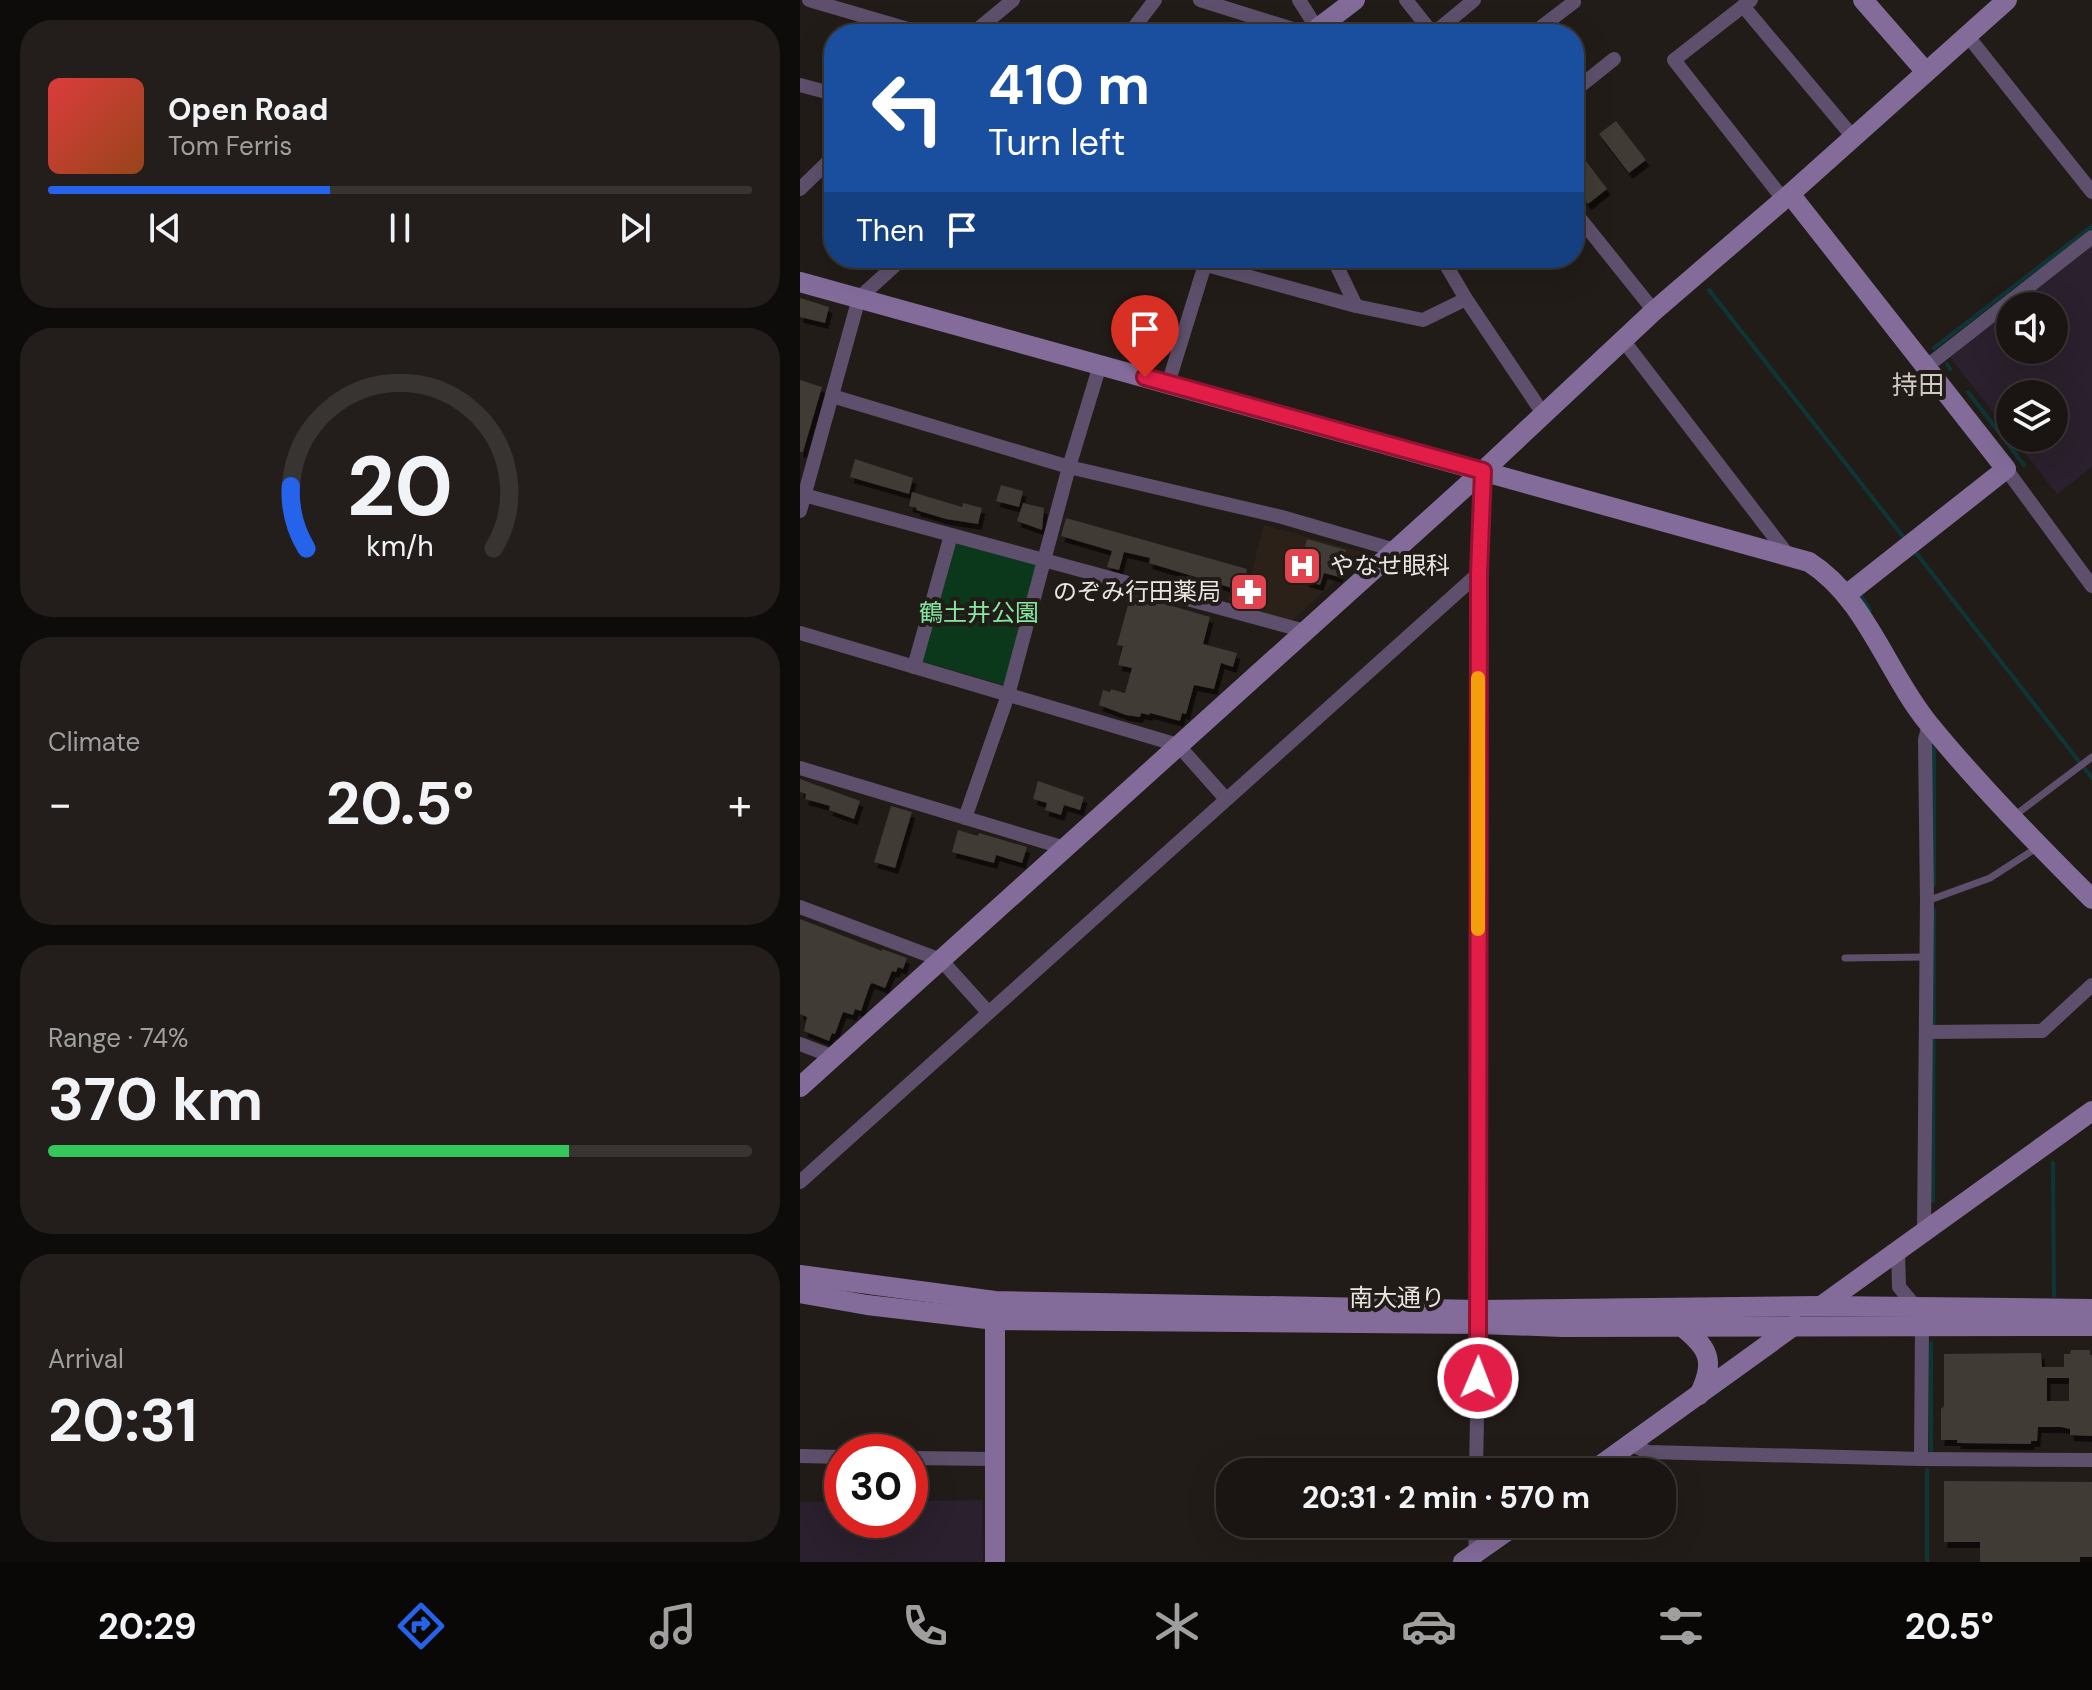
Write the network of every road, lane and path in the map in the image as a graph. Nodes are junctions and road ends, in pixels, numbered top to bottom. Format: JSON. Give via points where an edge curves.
{"nodes":[{"id":1,"x":809,"y":0,"type":"edge"},
{"id":2,"x":1013,"y":0,"type":"edge"},
{"id":3,"x":1155,"y":0,"type":"edge"},
{"id":4,"x":1200,"y":0,"type":"edge"},
{"id":5,"x":1299,"y":0,"type":"edge"},
{"id":6,"x":1355,"y":0,"type":"edge"},
{"id":7,"x":1406,"y":0,"type":"edge"},
{"id":8,"x":1474,"y":0,"type":"edge"},
{"id":9,"x":1863,"y":0,"type":"edge"},
{"id":10,"x":2007,"y":0,"type":"edge"},
{"id":11,"x":1574,"y":2,"type":"edge"},
{"id":12,"x":1747,"y":3,"type":"edge"},
{"id":13,"x":891,"y":24,"type":"edge"},
{"id":14,"x":984,"y":24,"type":"edge"},
{"id":15,"x":1137,"y":24,"type":"edge"},
{"id":16,"x":1276,"y":24,"type":"edge"},
{"id":17,"x":1314,"y":24,"type":"edge"},
{"id":18,"x":1327,"y":24,"type":"edge"},
{"id":19,"x":1425,"y":24,"type":"edge"},
{"id":20,"x":1445,"y":24,"type":"edge"},
{"id":21,"x":1545,"y":24,"type":"edge"},
{"id":22,"x":1967,"y":35,"type":"junction"},
{"id":23,"x":1614,"y":59,"type":"dead end"},
{"id":24,"x":1926,"y":72,"type":"junction"},
{"id":25,"x":1584,"y":83,"type":"edge"},
{"id":26,"x":800,"y":85,"type":"edge"},
{"id":27,"x":824,"y":91,"type":"edge"},
{"id":28,"x":1853,"y":137,"type":"junction"},
{"id":29,"x":824,"y":166,"type":"edge"},
{"id":30,"x":801,"y":188,"type":"edge"},
{"id":31,"x":2092,"y":192,"type":"edge"},
{"id":32,"x":1786,"y":196,"type":"junction"},
{"id":33,"x":1584,"y":224,"type":"edge"},
{"id":34,"x":2092,"y":237,"type":"edge"},
{"id":35,"x":892,"y":268,"type":"edge"},
{"id":36,"x":1204,"y":268,"type":"edge"},
{"id":37,"x":1229,"y":268,"type":"edge"},
{"id":38,"x":1338,"y":268,"type":"edge"},
{"id":39,"x":1448,"y":268,"type":"edge"},
{"id":40,"x":800,"y":282,"type":"edge"},
{"id":41,"x":859,"y":298,"type":"junction"},
{"id":42,"x":1466,"y":299,"type":"junction"},
{"id":43,"x":1356,"y":306,"type":"junction"},
{"id":44,"x":1654,"y":311,"type":"junction"},
{"id":45,"x":1623,"y":340,"type":"junction"},
{"id":46,"x":1100,"y":365,"type":"junction"},
{"id":47,"x":1926,"y":367,"type":"junction"},
{"id":48,"x":1168,"y":384,"type":"junction"},
{"id":49,"x":832,"y":396,"type":"junction"},
{"id":50,"x":1544,"y":415,"type":"junction"},
{"id":51,"x":1069,"y":467,"type":"junction"},
{"id":52,"x":2006,"y":469,"type":"junction"},
{"id":53,"x":1483,"y":471,"type":"junction"},
{"id":54,"x":804,"y":495,"type":"junction"},
{"id":55,"x":800,"y":511,"type":"edge"},
{"id":56,"x":951,"y":535,"type":"junction"},
{"id":57,"x":1395,"y":550,"type":"junction"},
{"id":58,"x":1788,"y":555,"type":"junction"},
{"id":59,"x":1045,"y":561,"type":"junction"},
{"id":60,"x":1479,"y":573,"type":"junction"},
{"id":61,"x":2092,"y":586,"type":"edge"},
{"id":62,"x":1846,"y":595,"type":"junction"},
{"id":63,"x":1305,"y":631,"type":"junction"},
{"id":64,"x":800,"y":633,"type":"edge"},
{"id":65,"x":914,"y":667,"type":"junction"},
{"id":66,"x":1008,"y":695,"type":"junction"},
{"id":67,"x":1929,"y":724,"type":"junction"},
{"id":68,"x":1178,"y":745,"type":"junction"},
{"id":69,"x":2091,"y":758,"type":"edge"},
{"id":70,"x":800,"y":768,"type":"edge"},
{"id":71,"x":1226,"y":799,"type":"junction"},
{"id":72,"x":2012,"y":817,"type":"junction"},
{"id":73,"x":965,"y":818,"type":"junction"},
{"id":74,"x":2039,"y":846,"type":"junction"},
{"id":75,"x":1065,"y":848,"type":"junction"},
{"id":76,"x":2092,"y":899,"type":"edge"},
{"id":77,"x":1927,"y":901,"type":"junction"},
{"id":78,"x":800,"y":907,"type":"edge"},
{"id":79,"x":1927,"y":957,"type":"junction"},
{"id":80,"x":1845,"y":958,"type":"dead end"},
{"id":81,"x":941,"y":960,"type":"junction"},
{"id":82,"x":2092,"y":985,"type":"edge"},
{"id":83,"x":988,"y":1012,"type":"junction"},
{"id":84,"x":1926,"y":1032,"type":"junction"},
{"id":85,"x":800,"y":1044,"type":"edge"},
{"id":86,"x":834,"y":1057,"type":"junction"},
{"id":87,"x":800,"y":1087,"type":"edge"},
{"id":88,"x":2092,"y":1111,"type":"edge"},
{"id":89,"x":800,"y":1182,"type":"edge"},
{"id":90,"x":1924,"y":1233,"type":"junction"},
{"id":91,"x":1898,"y":1251,"type":"junction"},
{"id":92,"x":800,"y":1275,"type":"edge"},
{"id":93,"x":800,"y":1293,"type":"edge"},
{"id":94,"x":1822,"y":1306,"type":"junction"},
{"id":95,"x":2092,"y":1309,"type":"edge"},
{"id":96,"x":995,"y":1310,"type":"junction"},
{"id":97,"x":1919,"y":1316,"type":"junction"},
{"id":98,"x":1479,"y":1317,"type":"junction"},
{"id":99,"x":1795,"y":1325,"type":"junction"},
{"id":100,"x":1681,"y":1326,"type":"junction"},
{"id":101,"x":2092,"y":1326,"type":"edge"},
{"id":102,"x":1699,"y":1395,"type":"junction"},
{"id":103,"x":1630,"y":1444,"type":"junction"},
{"id":104,"x":800,"y":1456,"type":"edge"},
{"id":105,"x":824,"y":1457,"type":"edge"},
{"id":106,"x":928,"y":1458,"type":"edge"},
{"id":107,"x":1476,"y":1458,"type":"edge"},
{"id":108,"x":1610,"y":1458,"type":"edge"},
{"id":109,"x":993,"y":1459,"type":"junction"},
{"id":110,"x":1921,"y":1459,"type":"junction"},
{"id":111,"x":2092,"y":1460,"type":"edge"},
{"id":112,"x":1474,"y":1538,"type":"edge"},
{"id":113,"x":1499,"y":1538,"type":"edge"},
{"id":114,"x":1471,"y":1559,"type":"edge"},
{"id":115,"x":995,"y":1562,"type":"edge"}],
"edges":[{"from":1,"to":13,"type":"street"},
{"from":2,"to":14,"type":"street"},
{"from":3,"to":15,"type":"street"},
{"from":4,"to":16,"type":"street"},
{"from":5,"to":17,"type":"street"},
{"from":6,"to":18,"type":"street"},
{"from":7,"to":19,"type":"street"},
{"from":8,"to":20,"type":"street"},
{"from":9,"to":24,"type":"street"},
{"from":10,"to":22,"type":"street"},
{"from":11,"to":21,"type":"street"},
{"from":12,"to":28,"type":"street"},
{"from":12,"to":32,"type":"street","via":[[1674,60]]},
{"from":22,"to":24,"type":"street"},
{"from":22,"to":31,"type":"street"},
{"from":23,"to":25,"type":"street"},
{"from":24,"to":28,"type":"street"},
{"from":26,"to":27,"type":"street"},
{"from":28,"to":32,"type":"street"},
{"from":29,"to":30,"type":"street"},
{"from":32,"to":44,"type":"street"},
{"from":32,"to":47,"type":"street"},
{"from":33,"to":44,"type":"street"},
{"from":34,"to":47,"type":"street"},
{"from":35,"to":41,"type":"street"},
{"from":36,"to":48,"type":"street"},
{"from":37,"to":43,"type":"street"},
{"from":38,"to":43,"type":"street"},
{"from":39,"to":42,"type":"street"},
{"from":40,"to":41,"type":"street"},
{"from":41,"to":46,"type":"street"},
{"from":41,"to":49,"type":"street"},
{"from":42,"to":43,"type":"street","via":[[1423,320]]},
{"from":42,"to":50,"type":"street"},
{"from":44,"to":45,"type":"street"},
{"from":45,"to":50,"type":"street"},
{"from":45,"to":58,"type":"street"},
{"from":46,"to":48,"type":"street"},
{"from":46,"to":51,"type":"street"},
{"from":47,"to":52,"type":"street"},
{"from":48,"to":53,"type":"street"},
{"from":49,"to":51,"type":"street"},
{"from":49,"to":54,"type":"street"},
{"from":50,"to":53,"type":"street"},
{"from":51,"to":57,"type":"street","via":[[1282,517]]},
{"from":51,"to":59,"type":"street"},
{"from":52,"to":61,"type":"street"},
{"from":52,"to":62,"type":"street"},
{"from":53,"to":57,"type":"street"},
{"from":53,"to":58,"type":"street"},
{"from":53,"to":60,"type":"street"},
{"from":54,"to":55,"type":"street"},
{"from":54,"to":56,"type":"street"},
{"from":56,"to":59,"type":"street"},
{"from":56,"to":65,"type":"street"},
{"from":57,"to":63,"type":"street"},
{"from":58,"to":62,"type":"street","via":[[1826,573]]},
{"from":59,"to":63,"type":"street"},
{"from":59,"to":66,"type":"street"},
{"from":60,"to":71,"type":"street"},
{"from":60,"to":98,"type":"street"},
{"from":62,"to":67,"type":"street"},
{"from":63,"to":68,"type":"street"},
{"from":64,"to":65,"type":"street"},
{"from":65,"to":66,"type":"street"},
{"from":66,"to":68,"type":"street"},
{"from":66,"to":73,"type":"street"},
{"from":67,"to":72,"type":"street"},
{"from":67,"to":77,"type":"street"},
{"from":68,"to":71,"type":"street"},
{"from":68,"to":75,"type":"street"},
{"from":69,"to":72,"type":"lane"},
{"from":70,"to":73,"type":"street"},
{"from":71,"to":83,"type":"street"},
{"from":72,"to":74,"type":"street"},
{"from":73,"to":75,"type":"street"},
{"from":74,"to":76,"type":"street"},
{"from":74,"to":77,"type":"lane","via":[[1990,878]]},
{"from":75,"to":81,"type":"street"},
{"from":77,"to":79,"type":"street"},
{"from":78,"to":81,"type":"street"},
{"from":79,"to":80,"type":"lane"},
{"from":79,"to":84,"type":"street"},
{"from":81,"to":83,"type":"street"},
{"from":81,"to":86,"type":"street"},
{"from":82,"to":84,"type":"street","via":[[2042,1031]]},
{"from":83,"to":89,"type":"street"},
{"from":84,"to":90,"type":"street"},
{"from":85,"to":86,"type":"street"},
{"from":86,"to":87,"type":"street"},
{"from":88,"to":90,"type":"street"},
{"from":90,"to":91,"type":"street"},
{"from":91,"to":94,"type":"street"},
{"from":91,"to":97,"type":"street","via":[[1899,1287]]},
{"from":92,"to":96,"type":"street","name":"南大通り"},
{"from":93,"to":96,"type":"street","name":"南大通り","via":[[867,1305]]},
{"from":94,"to":97,"type":"street","name":"南大通り"},
{"from":94,"to":98,"type":"street","name":"南大通り"},
{"from":94,"to":99,"type":"street"},
{"from":95,"to":97,"type":"street","name":"南大通り"},
{"from":96,"to":98,"type":"street","name":"南大通り"},
{"from":96,"to":109,"type":"street"},
{"from":97,"to":99,"type":"street","name":"南大通り"},
{"from":97,"to":101,"type":"street","name":"南大通り"},
{"from":97,"to":110,"type":"street"},
{"from":98,"to":100,"type":"street","name":"南大通り","via":[[1563,1327]]},
{"from":98,"to":107,"type":"street"},
{"from":99,"to":100,"type":"street","name":"南大通り"},
{"from":99,"to":102,"type":"street"},
{"from":100,"to":102,"type":"street","via":[[1705,1349],[1710,1364]]},
{"from":102,"to":103,"type":"street"},
{"from":103,"to":108,"type":"street"},
{"from":103,"to":110,"type":"street","via":[[1648,1452]]},
{"from":104,"to":105,"type":"street"},
{"from":106,"to":109,"type":"street"},
{"from":109,"to":115,"type":"street"},
{"from":110,"to":111,"type":"street"},
{"from":112,"to":114,"type":"street"},
{"from":113,"to":114,"type":"street"}]}
